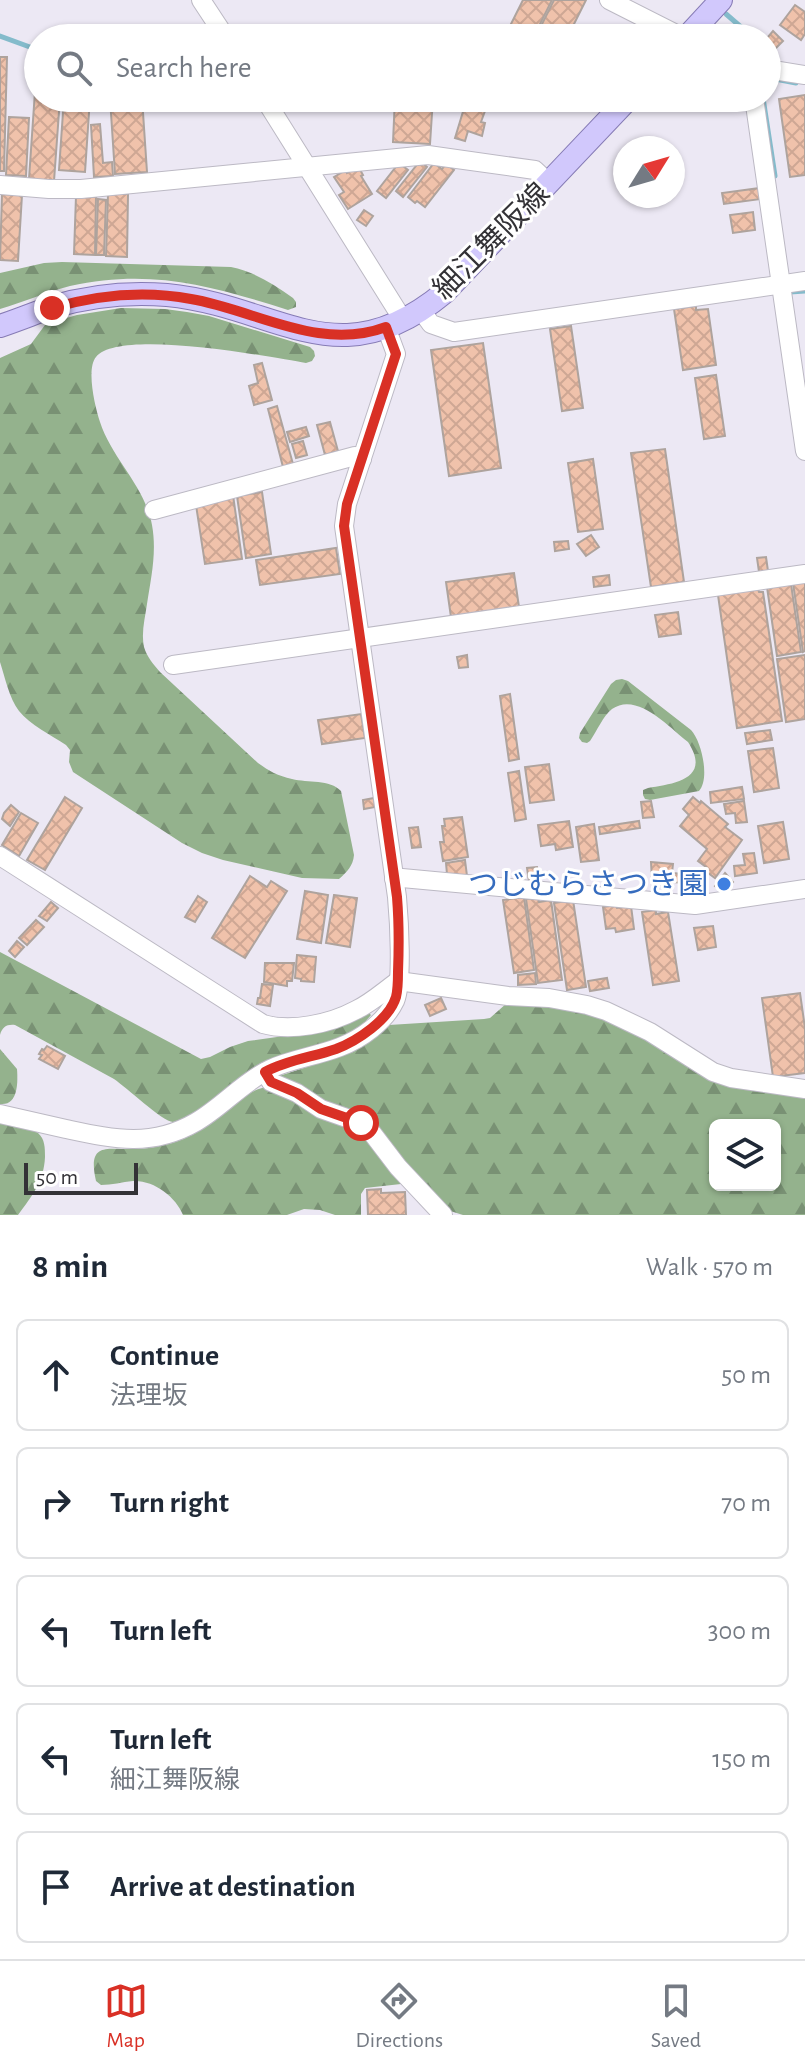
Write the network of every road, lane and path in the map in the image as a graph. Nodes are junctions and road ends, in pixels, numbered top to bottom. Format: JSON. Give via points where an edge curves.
{"nodes":[{"id":1,"x":201,"y":0,"type":"edge"},
{"id":2,"x":609,"y":0,"type":"edge"},
{"id":3,"x":721,"y":0,"type":"edge"},
{"id":4,"x":217,"y":24,"type":"edge"},
{"id":5,"x":657,"y":24,"type":"edge"},
{"id":6,"x":698,"y":24,"type":"edge"},
{"id":7,"x":781,"y":71,"type":"edge"},
{"id":8,"x":805,"y":75,"type":"edge"},
{"id":9,"x":273,"y":112,"type":"edge"},
{"id":10,"x":616,"y":112,"type":"edge"},
{"id":11,"x":756,"y":112,"type":"edge"},
{"id":12,"x":308,"y":167,"type":"junction"},
{"id":13,"x":549,"y":183,"type":"junction"},
{"id":14,"x":0,"y":185,"type":"edge"},
{"id":15,"x":805,"y":281,"type":"edge"},
{"id":16,"x":781,"y":285,"type":"junction"},
{"id":17,"x":404,"y":319,"type":"junction"},
{"id":18,"x":0,"y":326,"type":"edge"},
{"id":19,"x":805,"y":451,"type":"edge"},
{"id":20,"x":362,"y":459,"type":"junction"},
{"id":21,"x":154,"y":510,"type":"dead end"},
{"id":22,"x":805,"y":574,"type":"edge"},
{"id":23,"x":359,"y":638,"type":"junction"},
{"id":24,"x":173,"y":665,"type":"dead end"},
{"id":25,"x":0,"y":856,"type":"edge"},
{"id":26,"x":394,"y":879,"type":"junction"},
{"id":27,"x":805,"y":889,"type":"edge"},
{"id":28,"x":398,"y":981,"type":"junction"},
{"id":29,"x":265,"y":1072,"type":"junction"},
{"id":30,"x":805,"y":1089,"type":"edge"},
{"id":31,"x":0,"y":1114,"type":"edge"},
{"id":32,"x":443,"y":1215,"type":"edge"}],
"edges":[{"from":1,"to":4,"type":"street"},
{"from":2,"to":5,"type":"street"},
{"from":3,"to":6,"type":"main road"},
{"from":7,"to":8,"type":"street"},
{"from":9,"to":12,"type":"street"},
{"from":10,"to":13,"type":"main road","name":"細江舞阪線"},
{"from":11,"to":16,"type":"street"},
{"from":12,"to":13,"type":"street","via":[[428,155],[535,170]]},
{"from":12,"to":14,"type":"street","via":[[66,190]]},
{"from":12,"to":17,"type":"street"},
{"from":13,"to":17,"type":"main road","name":"細江舞阪線","via":[[458,280]]},
{"from":15,"to":16,"type":"street"},
{"from":16,"to":17,"type":"street","via":[[454,332]]},
{"from":16,"to":19,"type":"street"},
{"from":17,"to":18,"type":"main road","name":"細江舞阪線","via":[[363,333],[316,334],[212,303],[143,294],[74,301]]},
{"from":17,"to":20,"type":"street"},
{"from":20,"to":21,"type":"street","via":[[355,456]]},
{"from":20,"to":23,"type":"street","via":[[344,526]]},
{"from":22,"to":23,"type":"street"},
{"from":23,"to":24,"type":"street"},
{"from":23,"to":26,"type":"street"},
{"from":25,"to":28,"type":"street","via":[[263,1024],[286,1028],[334,1019]]},
{"from":26,"to":27,"type":"street","via":[[695,905]]},
{"from":26,"to":28,"type":"street"},
{"from":28,"to":29,"type":"street","via":[[392,1005],[361,1036]]},
{"from":28,"to":30,"type":"street","via":[[587,1005],[650,1032],[713,1072]]},
{"from":29,"to":31,"type":"street","via":[[198,1121],[155,1138],[109,1139]]},
{"from":29,"to":32,"type":"street","via":[[271,1082],[369,1129]]}]}
